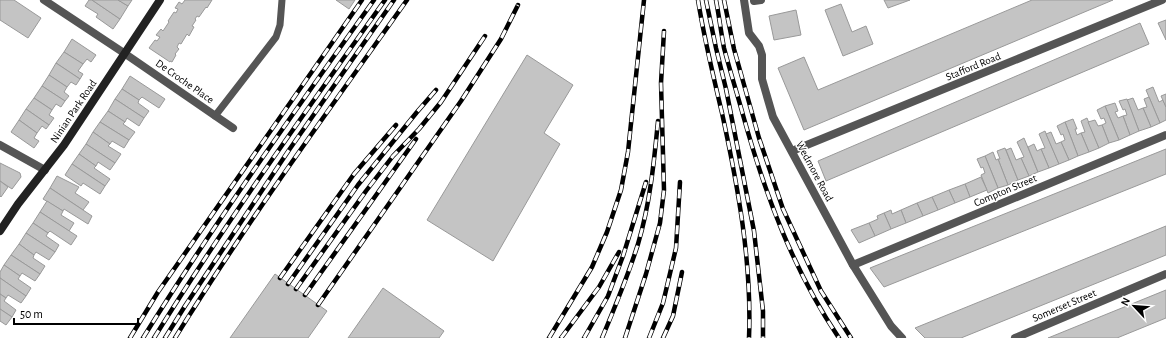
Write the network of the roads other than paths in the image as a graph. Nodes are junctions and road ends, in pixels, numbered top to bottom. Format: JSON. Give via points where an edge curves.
{"nodes":[{"id":1,"x":44,"y":0,"type":"edge"},
{"id":2,"x":160,"y":0,"type":"edge"},
{"id":3,"x":282,"y":0,"type":"edge"},
{"id":4,"x":744,"y":0,"type":"edge"},
{"id":5,"x":1162,"y":0,"type":"edge"},
{"id":6,"x":124,"y":53,"type":"junction"},
{"id":7,"x":215,"y":116,"type":"junction"},
{"id":8,"x":233,"y":128,"type":"dead end"},
{"id":9,"x":1166,"y":135,"type":"edge"},
{"id":10,"x":0,"y":145,"type":"edge"},
{"id":11,"x":792,"y":151,"type":"junction"},
{"id":12,"x":45,"y":170,"type":"junction"},
{"id":13,"x":0,"y":231,"type":"edge"},
{"id":14,"x":853,"y":266,"type":"junction"},
{"id":15,"x":1166,"y":274,"type":"edge"},
{"id":16,"x":902,"y":338,"type":"edge"},
{"id":17,"x":1015,"y":338,"type":"edge"}],
"edges":[{"from":1,"to":6,"type":"street","name":"De Croche Place"},
{"from":2,"to":6,"type":"street","name":"Ninian Park Road"},
{"from":3,"to":7,"type":"lane","via":[[280,25],[276,37]]},
{"from":4,"to":11,"type":"street","name":"Wedmore Road","via":[[749,33],[762,55],[762,79],[773,117]]},
{"from":5,"to":11,"type":"street","name":"Stafford Road"},
{"from":6,"to":7,"type":"street","name":"De Croche Place"},
{"from":6,"to":12,"type":"street","name":"Ninian Park Road"},
{"from":7,"to":8,"type":"street","name":"De Croche Place"},
{"from":9,"to":14,"type":"street","name":"Compton Street"},
{"from":10,"to":12,"type":"street"},
{"from":11,"to":14,"type":"street","name":"Wedmore Road"},
{"from":12,"to":13,"type":"street","name":"Ninian Park Road"},
{"from":14,"to":16,"type":"street","name":"Wedmore Road","via":[[891,326]]},
{"from":15,"to":17,"type":"street","name":"Somerset Street"}]}
